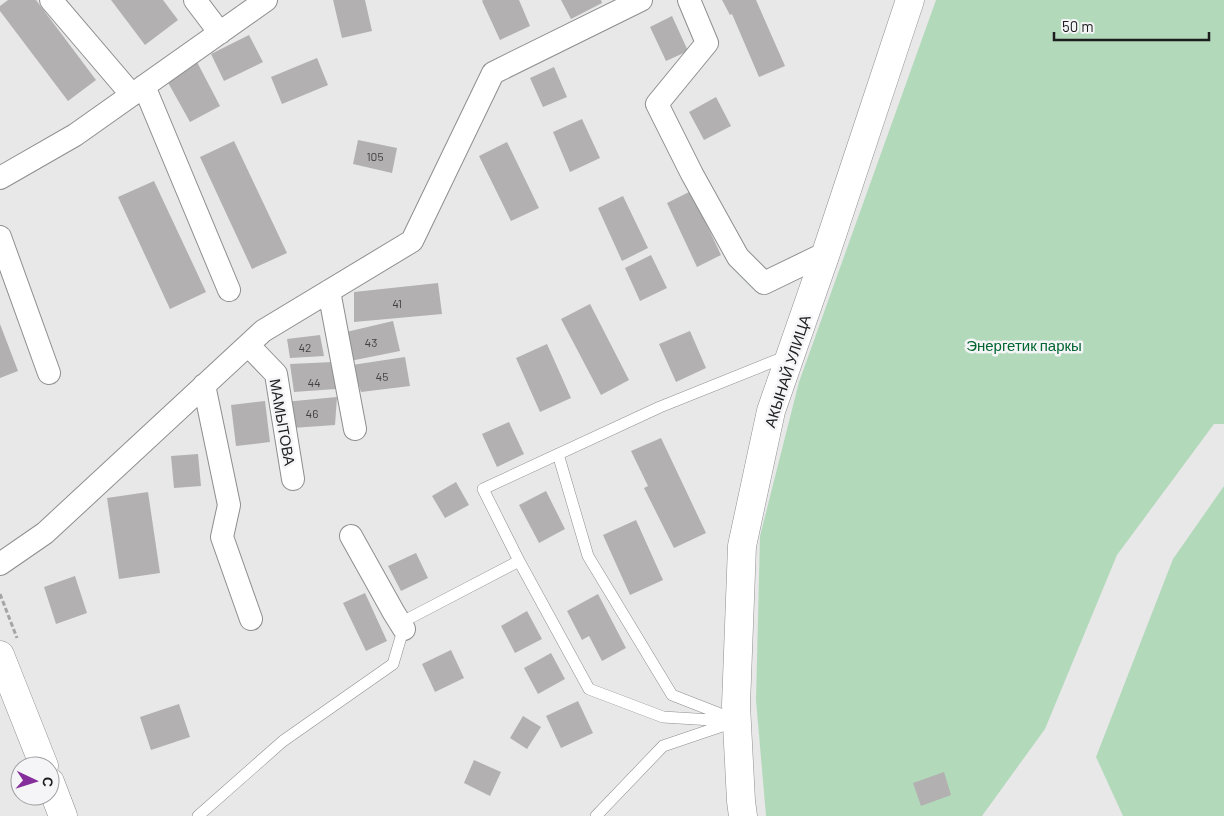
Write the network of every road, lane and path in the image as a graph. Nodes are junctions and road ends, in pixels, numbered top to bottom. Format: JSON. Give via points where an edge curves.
{"nodes":[{"id":1,"x":51,"y":0,"type":"edge"},
{"id":2,"x":195,"y":0,"type":"edge"},
{"id":3,"x":266,"y":0,"type":"edge"},
{"id":4,"x":641,"y":0,"type":"edge"},
{"id":5,"x":688,"y":0,"type":"edge"},
{"id":6,"x":910,"y":0,"type":"edge"},
{"id":7,"x":220,"y":33,"type":"junction"},
{"id":8,"x":138,"y":90,"type":"junction"},
{"id":9,"x":0,"y":178,"type":"edge"},
{"id":10,"x":0,"y":237,"type":"edge"},
{"id":11,"x":826,"y":253,"type":"junction"},
{"id":12,"x":229,"y":290,"type":"dead end"},
{"id":13,"x":329,"y":291,"type":"junction"},
{"id":14,"x":248,"y":345,"type":"junction"},
{"id":15,"x":791,"y":355,"type":"junction"},
{"id":16,"x":49,"y":373,"type":"dead end"},
{"id":17,"x":204,"y":385,"type":"junction"},
{"id":18,"x":355,"y":429,"type":"dead end"},
{"id":19,"x":558,"y":454,"type":"junction"},
{"id":20,"x":293,"y":479,"type":"dead end"},
{"id":21,"x":351,"y":536,"type":"dead end"},
{"id":22,"x":518,"y":560,"type":"junction"},
{"id":23,"x":0,"y":564,"type":"edge"},
{"id":24,"x":251,"y":620,"type":"dead end"},
{"id":25,"x":404,"y":629,"type":"junction"},
{"id":26,"x":0,"y":655,"type":"edge"},
{"id":27,"x":738,"y":721,"type":"junction"},
{"id":28,"x":40,"y":756,"type":"edge"},
{"id":29,"x":198,"y":816,"type":"edge"},
{"id":30,"x":596,"y":816,"type":"edge"},
{"id":31,"x":743,"y":816,"type":"edge"}],
"edges":[{"from":1,"to":8,"type":"street"},
{"from":2,"to":7,"type":"street"},
{"from":3,"to":7,"type":"street"},
{"from":4,"to":13,"type":"street","via":[[493,73],[412,241]]},
{"from":5,"to":11,"type":"street","via":[[707,43],[657,104],[692,174],[738,257],[764,283]]},
{"from":6,"to":11,"type":"main road","name":"АКЫНАЙ УЛИЦА"},
{"from":7,"to":8,"type":"street"},
{"from":8,"to":9,"type":"street","via":[[74,135]]},
{"from":8,"to":12,"type":"street"},
{"from":10,"to":16,"type":"street"},
{"from":11,"to":15,"type":"main road","name":"АКЫНАЙ УЛИЦА"},
{"from":13,"to":14,"type":"street","via":[[263,331]]},
{"from":13,"to":18,"type":"street"},
{"from":14,"to":17,"type":"street"},
{"from":14,"to":20,"type":"street","name":"МАМЫТОВА","via":[[276,374]]},
{"from":15,"to":19,"type":"lane","via":[[660,407]]},
{"from":15,"to":27,"type":"main road","name":"АКЫНАЙ УЛИЦА","via":[[771,411],[742,546]]},
{"from":17,"to":23,"type":"street","via":[[45,533]]},
{"from":17,"to":24,"type":"street","via":[[229,505],[222,538]]},
{"from":19,"to":22,"type":"lane","via":[[483,489]]},
{"from":19,"to":27,"type":"lane","via":[[588,556],[672,695]]},
{"from":21,"to":25,"type":"street"},
{"from":22,"to":25,"type":"lane","via":[[406,620]]},
{"from":22,"to":27,"type":"lane","via":[[589,689],[663,717]]},
{"from":25,"to":29,"type":"lane","via":[[393,664],[284,741]]},
{"from":26,"to":28,"type":"main road"},
{"from":27,"to":30,"type":"lane","via":[[663,746]]},
{"from":27,"to":31,"type":"main road","name":"АКЫНАЙ УЛИЦА"}]}
